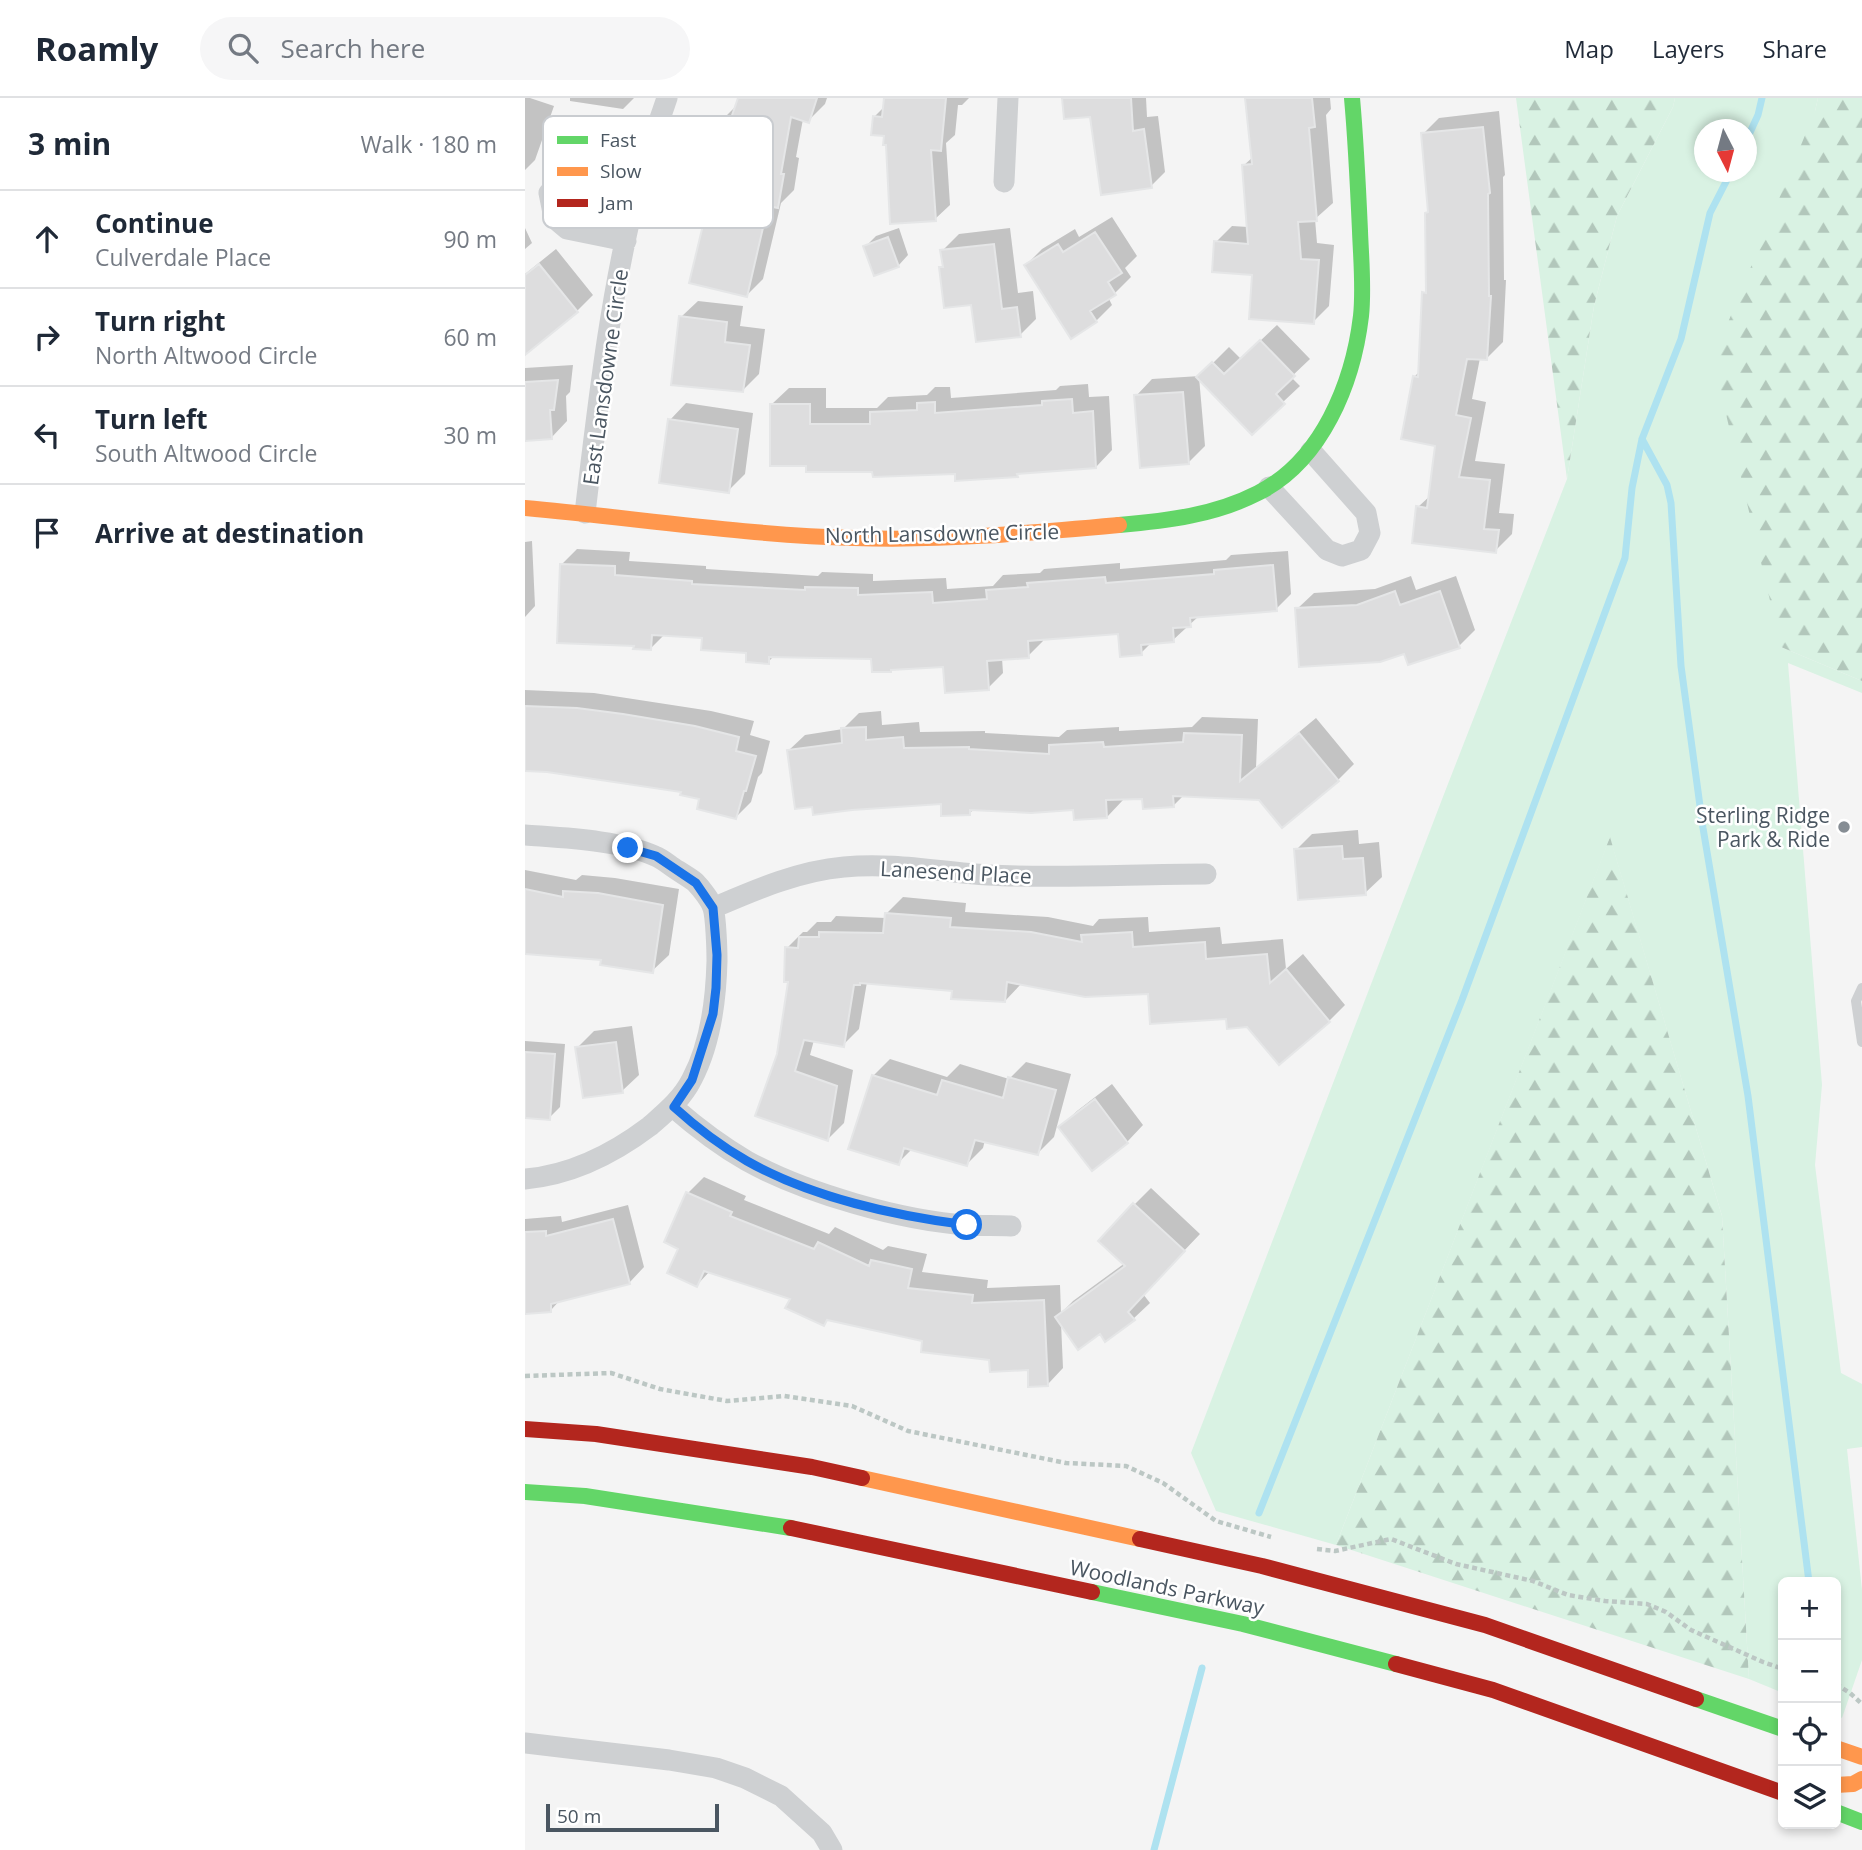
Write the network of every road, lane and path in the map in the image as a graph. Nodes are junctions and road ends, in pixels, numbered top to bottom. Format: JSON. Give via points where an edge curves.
{"nodes":[{"id":1,"x":667,"y":98,"type":"edge"},
{"id":2,"x":1008,"y":98,"type":"edge"},
{"id":3,"x":1352,"y":98,"type":"edge"},
{"id":4,"x":661,"y":116,"type":"edge"},
{"id":5,"x":1004,"y":182,"type":"dead end"},
{"id":6,"x":566,"y":228,"type":"edge"},
{"id":7,"x":629,"y":228,"type":"edge"},
{"id":8,"x":626,"y":241,"type":"junction"},
{"id":9,"x":1311,"y":451,"type":"junction"},
{"id":10,"x":1269,"y":487,"type":"junction"},
{"id":11,"x":525,"y":508,"type":"edge"},
{"id":12,"x":585,"y":513,"type":"junction"},
{"id":13,"x":525,"y":835,"type":"edge"},
{"id":14,"x":1206,"y":874,"type":"dead end"},
{"id":15,"x":713,"y":908,"type":"junction"},
{"id":16,"x":1862,"y":988,"type":"edge"},
{"id":17,"x":1862,"y":1042,"type":"edge"},
{"id":18,"x":674,"y":1107,"type":"junction"},
{"id":19,"x":525,"y":1179,"type":"edge"},
{"id":20,"x":1011,"y":1226,"type":"dead end"},
{"id":21,"x":525,"y":1376,"type":"edge"},
{"id":22,"x":525,"y":1429,"type":"edge"},
{"id":23,"x":525,"y":1492,"type":"edge"},
{"id":24,"x":1275,"y":1538,"type":"dead end"},
{"id":25,"x":1311,"y":1549,"type":"dead end"},
{"id":26,"x":1778,"y":1667,"type":"edge"},
{"id":27,"x":1841,"y":1687,"type":"edge"},
{"id":28,"x":1493,"y":1690,"type":"junction"},
{"id":29,"x":1566,"y":1698,"type":"dead end"},
{"id":30,"x":1861,"y":1702,"type":"edge"},
{"id":31,"x":1778,"y":1727,"type":"edge"},
{"id":32,"x":525,"y":1743,"type":"edge"},
{"id":33,"x":1841,"y":1750,"type":"edge"},
{"id":34,"x":525,"y":1752,"type":"edge"},
{"id":35,"x":1862,"y":1757,"type":"edge"},
{"id":36,"x":1862,"y":1779,"type":"edge"},
{"id":37,"x":1841,"y":1785,"type":"edge"},
{"id":38,"x":1778,"y":1791,"type":"edge"},
{"id":39,"x":1841,"y":1814,"type":"edge"},
{"id":40,"x":1862,"y":1822,"type":"edge"},
{"id":41,"x":832,"y":1850,"type":"edge"}],
"edges":[{"from":1,"to":4,"type":"street","name":"East Lansdowne Circle"},
{"from":2,"to":5,"type":"street"},
{"from":3,"to":9,"type":"main road","name":"North Lansdowne Circle","via":[[1359,191],[1359,327],[1345,384]]},
{"from":6,"to":8,"type":"street","name":"East Lansdowne Circle"},
{"from":7,"to":8,"type":"street","name":"East Lansdowne Circle"},
{"from":8,"to":12,"type":"street","name":"East Lansdowne Circle","via":[[609,327]]},
{"from":9,"to":10,"type":"main road","name":"North Lansdowne Circle"},
{"from":9,"to":10,"type":"street","via":[[1366,513],[1370,533],[1361,550],[1342,556],[1327,550]]},
{"from":10,"to":12,"type":"main road","name":"North Lansdowne Circle","via":[[1210,513],[1141,524],[1002,535],[823,537]]},
{"from":11,"to":12,"type":"main road","name":"North Lansdowne Circle"},
{"from":13,"to":15,"type":"street","via":[[589,841],[656,856],[696,883]]},
{"from":14,"to":15,"type":"street","name":"Lanesend Place","via":[[1034,876],[845,867],[801,874]]},
{"from":15,"to":18,"type":"street","via":[[717,955],[713,1014],[692,1080]]},
{"from":16,"to":17,"type":"lane","via":[[1856,1001]]},
{"from":18,"to":19,"type":"street","via":[[604,1157],[572,1170]]},
{"from":18,"to":20,"type":"street","via":[[748,1161],[819,1191],[920,1219]]},
{"from":21,"to":24,"type":"path","via":[[611,1373],[660,1389],[727,1401],[784,1396],[852,1406],[908,1431],[1066,1463],[1126,1466],[1163,1483],[1216,1521]]},
{"from":22,"to":31,"type":"main road","name":"Woodlands Parkway","via":[[596,1434],[813,1467],[1262,1566],[1485,1625]]},
{"from":23,"to":28,"type":"main road","name":"Woodlands Parkway","via":[[586,1496],[795,1529],[1243,1624]]},
{"from":25,"to":26,"type":"path","via":[[1335,1551],[1391,1539],[1456,1564],[1533,1581],[1568,1595],[1647,1604],[1691,1630]]},
{"from":27,"to":30,"type":"path"},
{"from":28,"to":29,"type":"main road"},
{"from":28,"to":38,"type":"main road","name":"Woodlands Parkway"},
{"from":32,"to":34,"type":"street"},
{"from":32,"to":41,"type":"street","via":[[669,1760],[745,1778],[781,1796],[822,1833]]},
{"from":33,"to":35,"type":"main road"},
{"from":36,"to":37,"type":"main road"},
{"from":39,"to":40,"type":"main road"}]}
